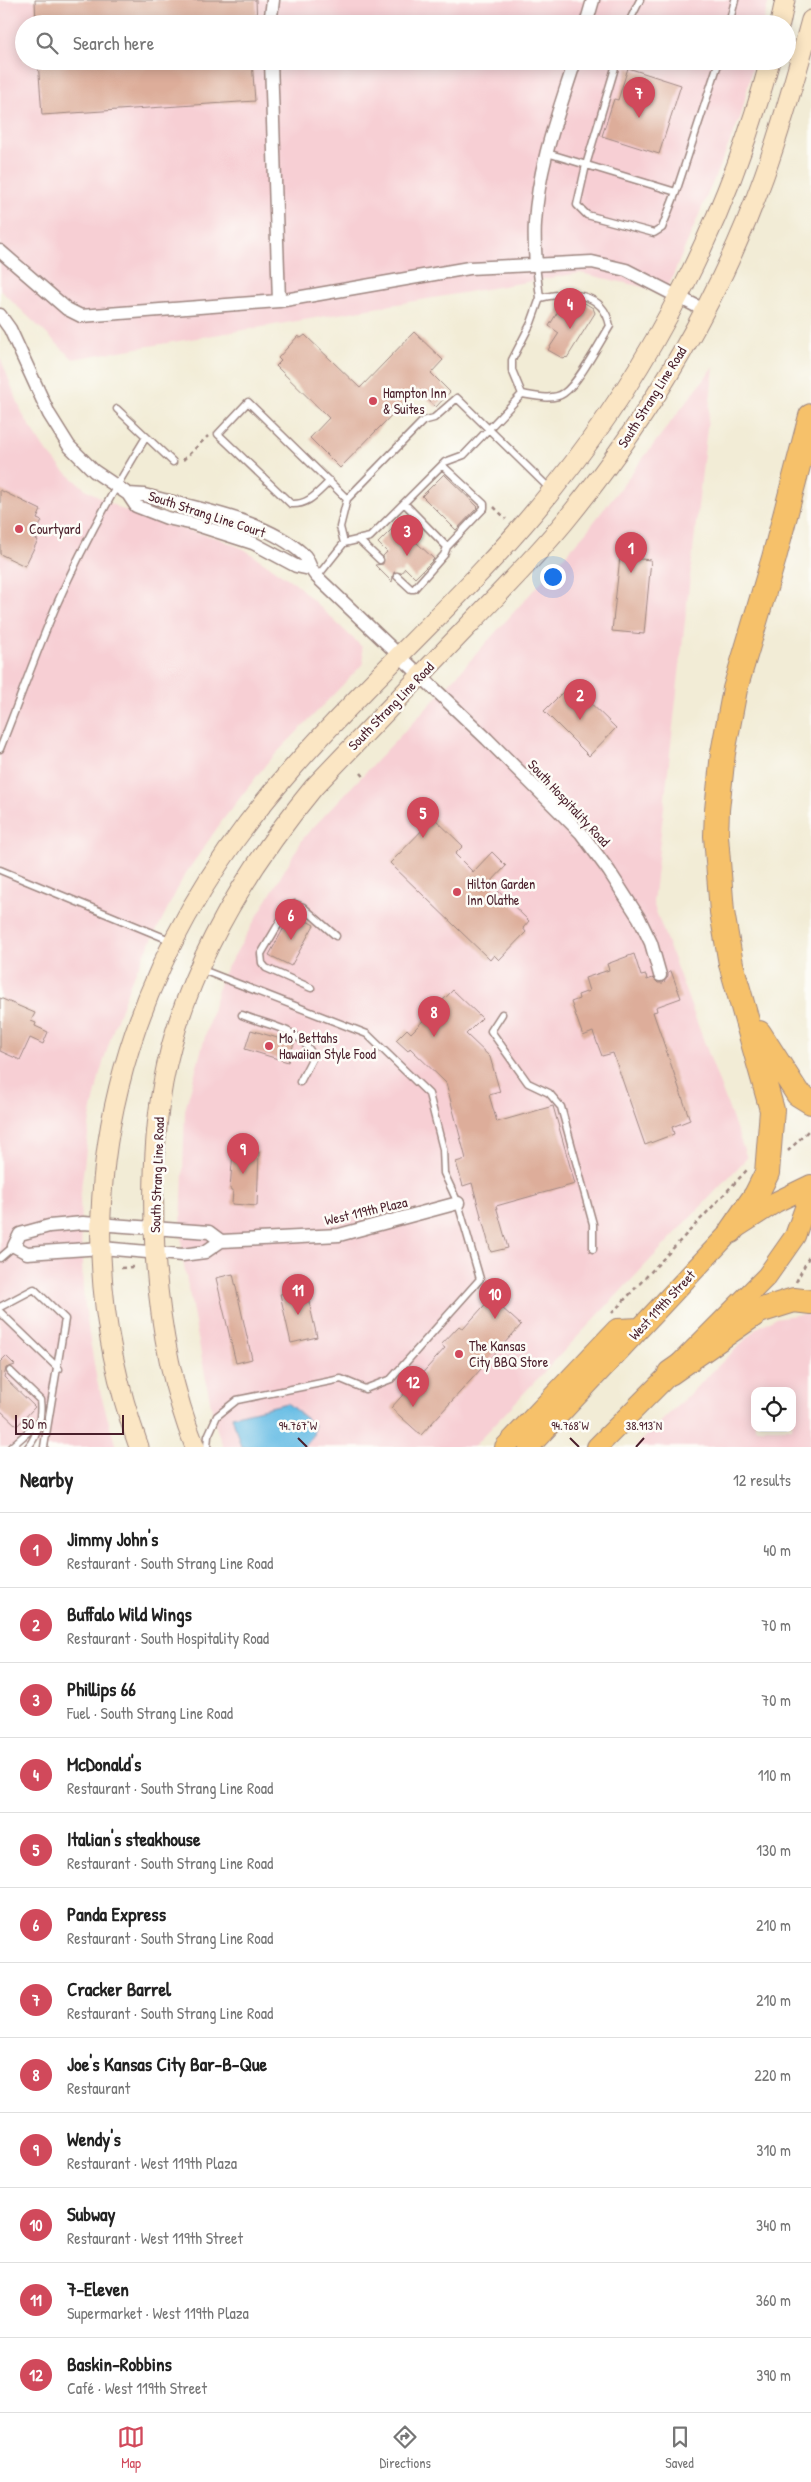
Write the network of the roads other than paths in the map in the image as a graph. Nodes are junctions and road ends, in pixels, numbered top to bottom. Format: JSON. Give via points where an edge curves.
{"nodes":[{"id":1,"x":273,"y":0,"type":"edge"},
{"id":2,"x":593,"y":0,"type":"edge"},
{"id":3,"x":640,"y":0,"type":"edge"},
{"id":4,"x":735,"y":0,"type":"edge"},
{"id":5,"x":785,"y":0,"type":"edge"},
{"id":6,"x":271,"y":15,"type":"edge"},
{"id":7,"x":588,"y":15,"type":"edge"},
{"id":8,"x":632,"y":15,"type":"edge"},
{"id":9,"x":731,"y":15,"type":"edge"},
{"id":10,"x":782,"y":15,"type":"edge"},
{"id":11,"x":811,"y":20,"type":"edge"},
{"id":12,"x":271,"y":70,"type":"edge"},
{"id":13,"x":572,"y":70,"type":"edge"},
{"id":14,"x":614,"y":70,"type":"edge"},
{"id":15,"x":716,"y":70,"type":"edge"},
{"id":16,"x":767,"y":70,"type":"edge"},
{"id":17,"x":546,"y":153,"type":"junction"},
{"id":18,"x":586,"y":165,"type":"junction"},
{"id":19,"x":676,"y":192,"type":"junction"},
{"id":20,"x":0,"y":251,"type":"edge"},
{"id":21,"x":536,"y":266,"type":"junction"},
{"id":22,"x":540,"y":298,"type":"junction"},
{"id":23,"x":678,"y":298,"type":"junction"},
{"id":24,"x":279,"y":301,"type":"junction"},
{"id":25,"x":704,"y":310,"type":"junction"},
{"id":26,"x":0,"y":316,"type":"edge"},
{"id":27,"x":522,"y":394,"type":"junction"},
{"id":28,"x":117,"y":410,"type":"dead end"},
{"id":29,"x":811,"y":416,"type":"edge"},
{"id":30,"x":489,"y":430,"type":"junction"},
{"id":31,"x":146,"y":437,"type":"junction"},
{"id":32,"x":173,"y":462,"type":"dead end"},
{"id":33,"x":442,"y":466,"type":"junction"},
{"id":34,"x":330,"y":481,"type":"junction"},
{"id":35,"x":115,"y":486,"type":"junction"},
{"id":36,"x":552,"y":491,"type":"junction"},
{"id":37,"x":347,"y":499,"type":"junction"},
{"id":38,"x":404,"y":503,"type":"junction"},
{"id":39,"x":358,"y":540,"type":"junction"},
{"id":40,"x":344,"y":543,"type":"junction"},
{"id":41,"x":448,"y":547,"type":"junction"},
{"id":42,"x":380,"y":560,"type":"dead end"},
{"id":43,"x":313,"y":573,"type":"junction"},
{"id":44,"x":397,"y":576,"type":"dead end"},
{"id":45,"x":400,"y":655,"type":"junction"},
{"id":46,"x":421,"y":675,"type":"junction"},
{"id":47,"x":0,"y":748,"type":"edge"},
{"id":48,"x":0,"y":870,"type":"edge"},
{"id":49,"x":336,"y":936,"type":"dead end"},
{"id":50,"x":172,"y":942,"type":"junction"},
{"id":51,"x":199,"y":969,"type":"junction"},
{"id":52,"x":660,"y":975,"type":"dead end"},
{"id":53,"x":311,"y":988,"type":"dead end"},
{"id":54,"x":502,"y":1014,"type":"dead end"},
{"id":55,"x":242,"y":1015,"type":"dead end"},
{"id":56,"x":747,"y":1015,"type":"junction"},
{"id":57,"x":300,"y":1082,"type":"dead end"},
{"id":58,"x":811,"y":1102,"type":"edge"},
{"id":59,"x":811,"y":1185,"type":"edge"},
{"id":60,"x":811,"y":1190,"type":"edge"},
{"id":61,"x":458,"y":1203,"type":"junction"},
{"id":62,"x":101,"y":1225,"type":"junction"},
{"id":63,"x":154,"y":1228,"type":"junction"},
{"id":64,"x":731,"y":1231,"type":"junction"},
{"id":65,"x":221,"y":1240,"type":"junction"},
{"id":66,"x":14,"y":1246,"type":"junction"},
{"id":67,"x":102,"y":1248,"type":"junction"},
{"id":68,"x":593,"y":1248,"type":"dead end"},
{"id":69,"x":156,"y":1252,"type":"junction"},
{"id":70,"x":0,"y":1258,"type":"edge"},
{"id":71,"x":811,"y":1302,"type":"edge"},
{"id":72,"x":0,"y":1307,"type":"edge"},
{"id":73,"x":0,"y":1312,"type":"edge"},
{"id":74,"x":640,"y":1328,"type":"junction"},
{"id":75,"x":59,"y":1368,"type":"junction"},
{"id":76,"x":10,"y":1371,"type":"dead end"},
{"id":77,"x":670,"y":1373,"type":"junction"},
{"id":78,"x":37,"y":1424,"type":"junction"},
{"id":79,"x":11,"y":1447,"type":"edge"},
{"id":80,"x":28,"y":1447,"type":"edge"},
{"id":81,"x":44,"y":1447,"type":"edge"},
{"id":82,"x":138,"y":1447,"type":"edge"},
{"id":83,"x":195,"y":1447,"type":"edge"},
{"id":84,"x":207,"y":1447,"type":"edge"},
{"id":85,"x":505,"y":1447,"type":"edge"},
{"id":86,"x":529,"y":1447,"type":"edge"},
{"id":87,"x":597,"y":1447,"type":"edge"}],
"edges":[{"from":1,"to":6,"type":"street"},
{"from":2,"to":7,"type":"street"},
{"from":3,"to":8,"type":"lane"},
{"from":4,"to":9,"type":"lane"},
{"from":5,"to":10,"type":"main road"},
{"from":11,"to":25,"type":"main road","name":"South Strang Line Road","via":[[764,177]]},
{"from":12,"to":24,"type":"street"},
{"from":13,"to":17,"type":"street"},
{"from":14,"to":18,"type":"lane"},
{"from":15,"to":19,"type":"lane"},
{"from":16,"to":23,"type":"main road","name":"South Strang Line Road","via":[[728,186]]},
{"from":17,"to":18,"type":"lane"},
{"from":17,"to":21,"type":"street","via":[[535,223]]},
{"from":18,"to":19,"type":"lane"},
{"from":18,"to":19,"type":"lane","via":[[577,205],[587,215],[654,233],[662,228]]},
{"from":20,"to":24,"type":"street","via":[[67,309],[81,316]]},
{"from":21,"to":22,"type":"lane"},
{"from":21,"to":23,"type":"street","via":[[592,262],[626,270]]},
{"from":21,"to":24,"type":"street","via":[[469,268]]},
{"from":22,"to":27,"type":"lane","via":[[512,360],[512,370]]},
{"from":22,"to":27,"type":"lane","via":[[563,293],[581,294],[608,314],[610,326],[564,394],[546,397]]},
{"from":23,"to":25,"type":"street"},
{"from":23,"to":36,"type":"main road","name":"South Strang Line Road","via":[[622,392]]},
{"from":25,"to":46,"type":"main road","name":"South Strang Line Road","via":[[639,421],[570,516]]},
{"from":26,"to":35,"type":"street","name":"South Strang Line Court","via":[[10,330],[49,414],[69,446]]},
{"from":27,"to":30,"type":"lane"},
{"from":28,"to":31,"type":"lane"},
{"from":29,"to":56,"type":"highway","via":[[735,689],[723,753],[716,836],[722,912],[731,964]]},
{"from":30,"to":33,"type":"lane","via":[[464,455]]},
{"from":30,"to":36,"type":"lane"},
{"from":30,"to":37,"type":"lane","via":[[457,398],[434,418],[423,422]]},
{"from":31,"to":32,"type":"lane"},
{"from":31,"to":35,"type":"lane"},
{"from":33,"to":38,"type":"lane"},
{"from":33,"to":41,"type":"lane","via":[[484,504],[484,508]]},
{"from":34,"to":34,"type":"lane","via":[[308,501],[301,505],[290,504],[218,434],[248,402]]},
{"from":34,"to":37,"type":"lane"},
{"from":35,"to":43,"type":"street","name":"South Strang Line Court","via":[[128,494],[144,495],[255,526],[306,556]]},
{"from":35,"to":47,"type":"lane","via":[[56,607]]},
{"from":36,"to":45,"type":"main road","name":"South Strang Line Road","via":[[491,561]]},
{"from":37,"to":40,"type":"lane","via":[[340,526]]},
{"from":38,"to":39,"type":"lane","via":[[370,537]]},
{"from":38,"to":41,"type":"lane"},
{"from":39,"to":40,"type":"lane"},
{"from":39,"to":42,"type":"lane"},
{"from":40,"to":43,"type":"lane"},
{"from":41,"to":44,"type":"lane","via":[[414,589]]},
{"from":43,"to":45,"type":"street","name":"South Strang Line Court"},
{"from":45,"to":46,"type":"street","name":"South Strang Line Court"},
{"from":45,"to":50,"type":"main road","name":"South Strang Line Road","via":[[292,768],[248,821],[191,906]]},
{"from":46,"to":51,"type":"main road","name":"South Strang Line Road","via":[[314,787],[282,826],[223,919]]},
{"from":46,"to":52,"type":"street","name":"South Hospitality Road","via":[[581,833],[639,918],[651,943]]},
{"from":48,"to":50,"type":"lane"},
{"from":49,"to":53,"type":"lane","via":[[304,907],[295,904],[288,908],[261,954],[266,968]]},
{"from":50,"to":62,"type":"main road","name":"South Strang Line Road","via":[[150,988],[118,1085],[107,1137]]},
{"from":51,"to":61,"type":"lane","via":[[367,1034],[429,1094],[443,1149],[444,1173]]},
{"from":51,"to":63,"type":"main road","name":"South Strang Line Road","via":[[176,1030],[163,1082],[156,1134]]},
{"from":54,"to":68,"type":"lane","via":[[491,1032],[528,1083],[549,1093],[560,1107],[593,1224]]},
{"from":55,"to":57,"type":"lane","via":[[295,1034],[308,1046],[312,1057]]},
{"from":56,"to":58,"type":"highway","via":[[798,1094]]},
{"from":56,"to":64,"type":"highway","via":[[772,1110],[770,1140],[767,1173]]},
{"from":59,"to":64,"type":"main road","name":"West 119th Street","via":[[776,1202]]},
{"from":60,"to":77,"type":"main road","via":[[795,1236],[767,1276]]},
{"from":61,"to":65,"type":"street","name":"West 119th Plaza","via":[[339,1235]]},
{"from":61,"to":84,"type":"lane","via":[[480,1280],[391,1379],[365,1389],[341,1379],[237,1400],[217,1416]]},
{"from":62,"to":63,"type":"street","name":"West 119th Plaza"},
{"from":62,"to":66,"type":"street","name":"West 119th Plaza","via":[[49,1226],[20,1234]]},
{"from":62,"to":67,"type":"main road","name":"South Strang Line Road"},
{"from":63,"to":65,"type":"street","name":"West 119th Plaza","via":[[209,1232]]},
{"from":63,"to":69,"type":"main road","name":"South Strang Line Road"},
{"from":64,"to":74,"type":"main road","name":"West 119th Street"},
{"from":65,"to":69,"type":"street","name":"West 119th Plaza","via":[[205,1252]]},
{"from":66,"to":67,"type":"street","name":"West 119th Plaza","via":[[27,1253]]},
{"from":66,"to":70,"type":"lane"},
{"from":67,"to":69,"type":"street","name":"West 119th Plaza"},
{"from":67,"to":82,"type":"main road","name":"South Strang Line Road","via":[[110,1340]]},
{"from":69,"to":83,"type":"main road","name":"South Strang Line Road","via":[[166,1349],[177,1395]]},
{"from":71,"to":77,"type":"highway","via":[[794,1300],[759,1312]]},
{"from":72,"to":75,"type":"lane","via":[[34,1289],[65,1319]]},
{"from":73,"to":75,"type":"lane"},
{"from":74,"to":85,"type":"main road","via":[[617,1329]]},
{"from":74,"to":86,"type":"main road","name":"West 119th Street"},
{"from":75,"to":81,"type":"lane"},
{"from":76,"to":78,"type":"lane","via":[[40,1400],[41,1413]]},
{"from":77,"to":87,"type":"main road"},
{"from":78,"to":79,"type":"lane"},
{"from":78,"to":80,"type":"lane","via":[[35,1439]]}]}
